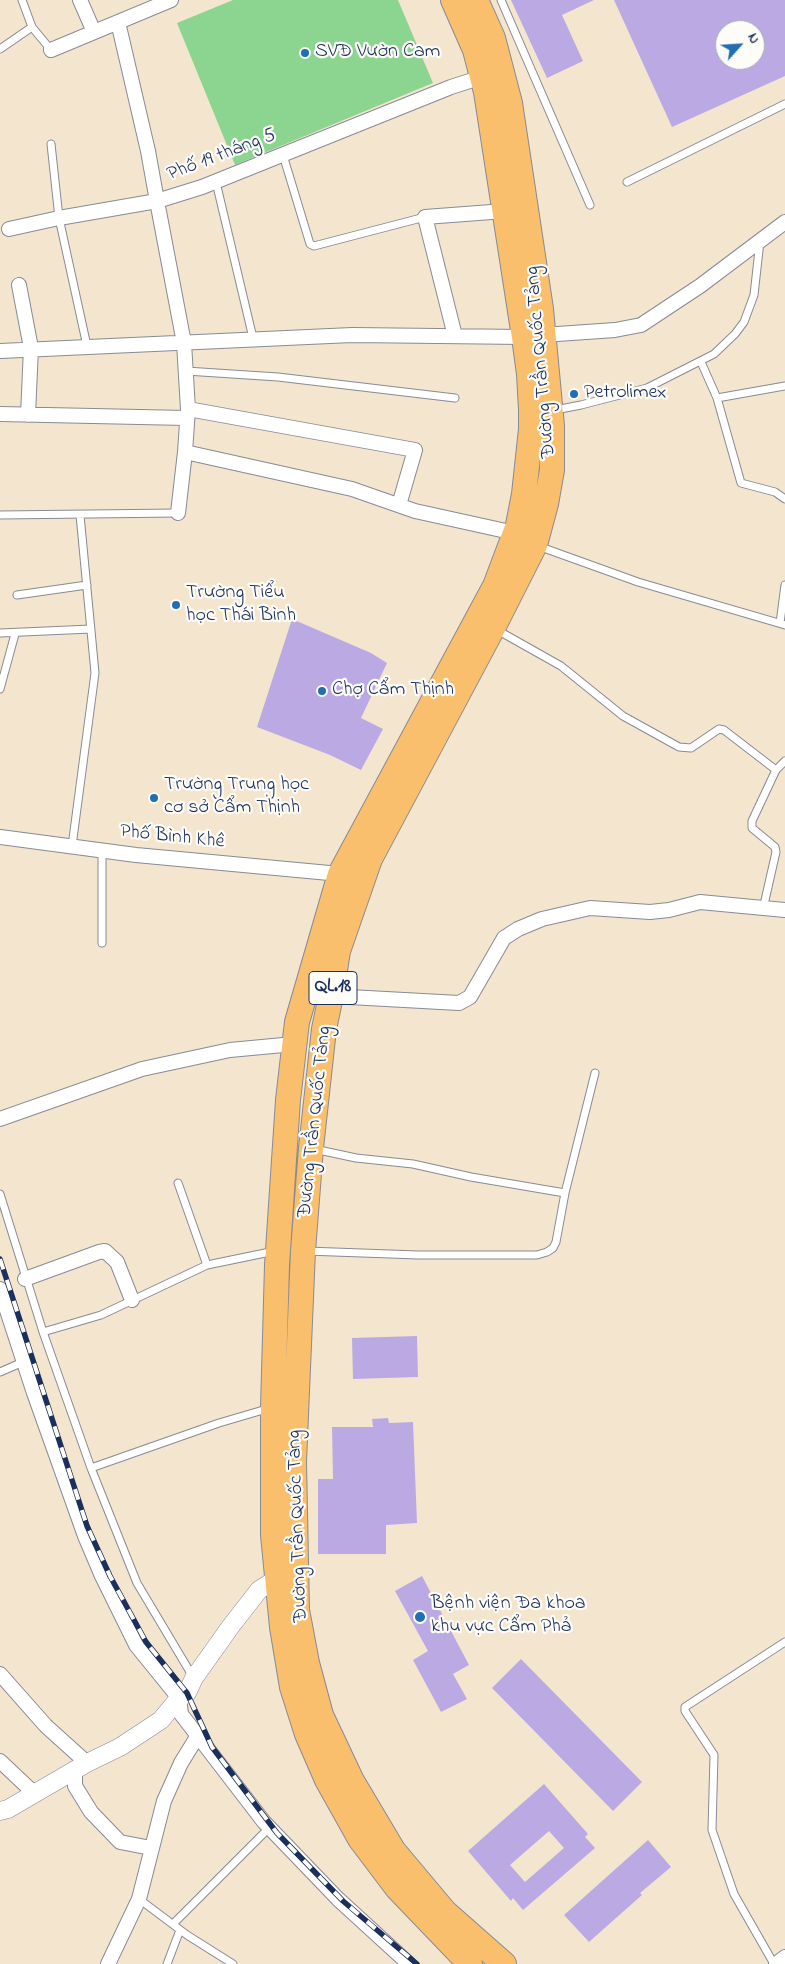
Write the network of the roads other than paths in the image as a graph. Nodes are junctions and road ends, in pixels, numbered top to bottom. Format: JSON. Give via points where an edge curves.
{"nodes":[{"id":1,"x":22,"y":0,"type":"edge"},
{"id":2,"x":80,"y":0,"type":"edge"},
{"id":3,"x":171,"y":0,"type":"edge"},
{"id":4,"x":453,"y":0,"type":"edge"},
{"id":5,"x":476,"y":0,"type":"edge"},
{"id":6,"x":501,"y":0,"type":"edge"},
{"id":7,"x":118,"y":22,"type":"junction"},
{"id":8,"x":32,"y":27,"type":"junction"},
{"id":9,"x":94,"y":32,"type":"junction"},
{"id":10,"x":0,"y":49,"type":"edge"},
{"id":11,"x":51,"y":50,"type":"joint"},
{"id":12,"x":482,"y":77,"type":"junction"},
{"id":13,"x":785,"y":104,"type":"edge"},
{"id":14,"x":51,"y":144,"type":"dead end"},
{"id":15,"x":283,"y":155,"type":"junction"},
{"id":16,"x":216,"y":182,"type":"junction"},
{"id":17,"x":627,"y":182,"type":"dead end"},
{"id":18,"x":157,"y":202,"type":"junction"},
{"id":19,"x":590,"y":205,"type":"dead end"},
{"id":20,"x":505,"y":211,"type":"junction"},
{"id":21,"x":59,"y":218,"type":"junction"},
{"id":22,"x":426,"y":218,"type":"junction"},
{"id":23,"x":785,"y":222,"type":"edge"},
{"id":24,"x":9,"y":229,"type":"dead end"},
{"id":25,"x":760,"y":241,"type":"junction"},
{"id":26,"x":19,"y":285,"type":"dead end"},
{"id":27,"x":455,"y":336,"type":"junction"},
{"id":28,"x":533,"y":336,"type":"junction"},
{"id":29,"x":253,"y":338,"type":"junction"},
{"id":30,"x":184,"y":343,"type":"junction"},
{"id":31,"x":86,"y":346,"type":"junction"},
{"id":32,"x":31,"y":348,"type":"junction"},
{"id":33,"x":0,"y":350,"type":"edge"},
{"id":34,"x":701,"y":362,"type":"junction"},
{"id":35,"x":186,"y":371,"type":"junction"},
{"id":36,"x":785,"y":386,"type":"edge"},
{"id":37,"x":455,"y":398,"type":"dead end"},
{"id":38,"x":717,"y":398,"type":"junction"},
{"id":39,"x":550,"y":411,"type":"junction"},
{"id":40,"x":0,"y":414,"type":"edge"},
{"id":41,"x":187,"y":414,"type":"junction"},
{"id":42,"x":28,"y":415,"type":"junction"},
{"id":43,"x":185,"y":452,"type":"junction"},
{"id":44,"x":785,"y":499,"type":"edge"},
{"id":45,"x":399,"y":505,"type":"junction"},
{"id":46,"x":178,"y":513,"type":"joint"},
{"id":47,"x":0,"y":515,"type":"edge"},
{"id":48,"x":80,"y":515,"type":"junction"},
{"id":49,"x":525,"y":539,"type":"junction"},
{"id":50,"x":87,"y":585,"type":"junction"},
{"id":51,"x":785,"y":585,"type":"edge"},
{"id":52,"x":17,"y":595,"type":"dead end"},
{"id":53,"x":783,"y":624,"type":"edge"},
{"id":54,"x":493,"y":628,"type":"junction"},
{"id":55,"x":91,"y":629,"type":"junction"},
{"id":56,"x":0,"y":633,"type":"edge"},
{"id":57,"x":15,"y":634,"type":"junction"},
{"id":58,"x":0,"y":689,"type":"edge"},
{"id":59,"x":431,"y":726,"type":"junction"},
{"id":60,"x":785,"y":761,"type":"edge"},
{"id":61,"x":776,"y":770,"type":"junction"},
{"id":62,"x":0,"y":837,"type":"edge"},
{"id":63,"x":72,"y":846,"type":"junction"},
{"id":64,"x":102,"y":850,"type":"junction"},
{"id":65,"x":340,"y":874,"type":"junction"},
{"id":66,"x":763,"y":909,"type":"junction"},
{"id":67,"x":785,"y":910,"type":"edge"},
{"id":68,"x":102,"y":943,"type":"dead end"},
{"id":69,"x":331,"y":996,"type":"junction"},
{"id":70,"x":294,"y":1044,"type":"junction"},
{"id":71,"x":595,"y":1073,"type":"dead end"},
{"id":72,"x":0,"y":1119,"type":"edge"},
{"id":73,"x":311,"y":1148,"type":"junction"},
{"id":74,"x":178,"y":1184,"type":"dead end"},
{"id":75,"x":565,"y":1193,"type":"junction"},
{"id":76,"x":0,"y":1194,"type":"edge"},
{"id":77,"x":278,"y":1251,"type":"junction"},
{"id":78,"x":304,"y":1251,"type":"junction"},
{"id":79,"x":207,"y":1265,"type":"junction"},
{"id":80,"x":25,"y":1279,"type":"junction"},
{"id":81,"x":1,"y":1294,"type":"edge"},
{"id":82,"x":132,"y":1300,"type":"junction"},
{"id":83,"x":43,"y":1332,"type":"junction"},
{"id":84,"x":24,"y":1362,"type":"junction"},
{"id":85,"x":0,"y":1372,"type":"edge"},
{"id":86,"x":273,"y":1407,"type":"junction"},
{"id":87,"x":91,"y":1468,"type":"junction"},
{"id":88,"x":276,"y":1579,"type":"junction"},
{"id":89,"x":785,"y":1642,"type":"edge"},
{"id":90,"x":0,"y":1674,"type":"edge"},
{"id":91,"x":194,"y":1678,"type":"junction"},
{"id":92,"x":179,"y":1698,"type":"junction"},
{"id":93,"x":197,"y":1736,"type":"junction"},
{"id":94,"x":330,"y":1759,"type":"junction"},
{"id":95,"x":0,"y":1760,"type":"edge"},
{"id":96,"x":81,"y":1766,"type":"junction"},
{"id":97,"x":35,"y":1794,"type":"junction"},
{"id":98,"x":0,"y":1811,"type":"edge"},
{"id":99,"x":270,"y":1828,"type":"junction"},
{"id":100,"x":151,"y":1848,"type":"junction"},
{"id":101,"x":139,"y":1899,"type":"junction"},
{"id":102,"x":173,"y":1924,"type":"junction"},
{"id":103,"x":180,"y":1930,"type":"junction"},
{"id":104,"x":785,"y":1957,"type":"edge"},
{"id":105,"x":108,"y":1964,"type":"edge"},
{"id":106,"x":167,"y":1964,"type":"edge"},
{"id":107,"x":233,"y":1964,"type":"edge"},
{"id":108,"x":409,"y":1964,"type":"edge"},
{"id":109,"x":470,"y":1964,"type":"edge"},
{"id":110,"x":504,"y":1964,"type":"edge"},
{"id":111,"x":775,"y":1964,"type":"edge"}],
"edges":[{"from":1,"to":8,"type":"lane"},
{"from":2,"to":9,"type":"street"},
{"from":3,"to":7,"type":"street"},
{"from":4,"to":12,"type":"highway","name":"Đường Trần Quốc Tảng","number":"QL.18","via":[[475,50]]},
{"from":5,"to":28,"type":"highway","name":"Đường Trần Quốc Tảng","number":"QL.18","via":[[493,38],[510,103],[539,300]]},
{"from":6,"to":19,"type":"lane"},
{"from":7,"to":9,"type":"street"},
{"from":7,"to":18,"type":"street"},
{"from":8,"to":10,"type":"lane"},
{"from":8,"to":11,"type":"lane"},
{"from":9,"to":11,"type":"street"},
{"from":12,"to":15,"type":"street","name":"Phố 19 tháng 5"},
{"from":12,"to":20,"type":"highway","name":"Đường Trần Quốc Tảng","number":"QL.18"},
{"from":13,"to":17,"type":"lane"},
{"from":14,"to":21,"type":"lane"},
{"from":15,"to":16,"type":"street","name":"Phố 19 tháng 5"},
{"from":15,"to":22,"type":"lane","via":[[310,244],[314,246]]},
{"from":16,"to":18,"type":"street","name":"Phố 19 tháng 5"},
{"from":16,"to":29,"type":"lane"},
{"from":18,"to":21,"type":"street"},
{"from":18,"to":30,"type":"street","name":"Phố 19 tháng 5"},
{"from":20,"to":22,"type":"street"},
{"from":20,"to":28,"type":"highway","name":"Đường Trần Quốc Tảng","number":"QL.18"},
{"from":21,"to":24,"type":"street"},
{"from":21,"to":31,"type":"lane"},
{"from":22,"to":27,"type":"street"},
{"from":23,"to":25,"type":"street"},
{"from":25,"to":28,"type":"street","via":[[640,325]]},
{"from":25,"to":34,"type":"lane","via":[[754,295],[744,322],[714,354]]},
{"from":26,"to":32,"type":"street"},
{"from":27,"to":28,"type":"street"},
{"from":27,"to":29,"type":"street"},
{"from":28,"to":39,"type":"highway","name":"Đường Trần Quốc Tảng","number":"QL.18"},
{"from":28,"to":49,"type":"highway","name":"Đường Trần Quốc Tảng","number":"QL.18","via":[[529,374],[531,429],[524,494]]},
{"from":29,"to":30,"type":"street"},
{"from":30,"to":31,"type":"street"},
{"from":30,"to":35,"type":"street","name":"Phố 19 tháng 5"},
{"from":31,"to":32,"type":"street"},
{"from":32,"to":33,"type":"street"},
{"from":32,"to":42,"type":"street"},
{"from":34,"to":38,"type":"lane"},
{"from":34,"to":39,"type":"lane","via":[[647,388]]},
{"from":35,"to":37,"type":"lane","via":[[278,377]]},
{"from":35,"to":41,"type":"street","name":"Phố 19 tháng 5"},
{"from":36,"to":38,"type":"lane"},
{"from":38,"to":44,"type":"lane","via":[[740,483],[775,492]]},
{"from":39,"to":49,"type":"highway","name":"Đường Trần Quốc Tảng","number":"QL.18","via":[[552,470],[546,504]]},
{"from":40,"to":42,"type":"street"},
{"from":41,"to":42,"type":"street"},
{"from":41,"to":43,"type":"street","name":"Phố 19 tháng 5"},
{"from":41,"to":45,"type":"street","via":[[415,450]]},
{"from":43,"to":45,"type":"street","via":[[352,489]]},
{"from":43,"to":46,"type":"street","name":"Phố 19 tháng 5"},
{"from":45,"to":49,"type":"street"},
{"from":46,"to":48,"type":"lane"},
{"from":47,"to":48,"type":"lane"},
{"from":48,"to":50,"type":"lane"},
{"from":49,"to":53,"type":"lane","via":[[638,582]]},
{"from":49,"to":54,"type":"highway","name":"Đường Trần Quốc Tảng","number":"QL.18"},
{"from":49,"to":59,"type":"highway","name":"Đường Trần Quốc Tảng","number":"QL.18","via":[[495,586]]},
{"from":50,"to":52,"type":"lane"},
{"from":50,"to":55,"type":"lane"},
{"from":51,"to":53,"type":"lane"},
{"from":54,"to":59,"type":"highway","name":"Đường Trần Quốc Tảng","number":"QL.18"},
{"from":54,"to":61,"type":"lane","via":[[560,666],[624,716],[679,748],[691,748],[719,729],[724,730]]},
{"from":55,"to":57,"type":"lane"},
{"from":55,"to":63,"type":"lane","via":[[95,673]]},
{"from":56,"to":57,"type":"lane"},
{"from":57,"to":58,"type":"lane"},
{"from":59,"to":65,"type":"highway","name":"Đường Trần Quốc Tảng","number":"QL.18"},
{"from":59,"to":69,"type":"highway","name":"Đường Trần Quốc Tảng","number":"QL.18","via":[[370,860],[338,951]]},
{"from":60,"to":61,"type":"lane"},
{"from":61,"to":66,"type":"lane","via":[[752,822],[752,828],[775,847],[776,852]]},
{"from":62,"to":63,"type":"street","name":"Phố Bình Khê"},
{"from":63,"to":64,"type":"street","name":"Phố Bình Khê"},
{"from":64,"to":65,"type":"street","name":"Phố Bình Khê"},
{"from":64,"to":68,"type":"lane"},
{"from":65,"to":70,"type":"highway","name":"Đường Trần Quốc Tảng","number":"QL.18","via":[[297,1022]]},
{"from":66,"to":67,"type":"street"},
{"from":66,"to":69,"type":"street","via":[[700,902],[650,912],[590,908],[558,914],[518,929],[504,938],[465,1001]]},
{"from":69,"to":73,"type":"highway","name":"Đường Trần Quốc Tảng","number":"QL.18","via":[[324,1029]]},
{"from":70,"to":72,"type":"street","via":[[230,1050],[142,1070]]},
{"from":70,"to":77,"type":"highway","name":"Đường Trần Quốc Tảng","number":"QL.18"},
{"from":71,"to":75,"type":"lane"},
{"from":73,"to":75,"type":"lane"},
{"from":73,"to":78,"type":"highway","name":"Đường Trần Quốc Tảng","number":"QL.18"},
{"from":74,"to":79,"type":"lane"},
{"from":75,"to":78,"type":"lane","via":[[556,1242],[553,1248],[537,1255]]},
{"from":76,"to":80,"type":"lane"},
{"from":77,"to":78,"type":"highway"},
{"from":77,"to":79,"type":"lane"},
{"from":77,"to":86,"type":"highway","name":"Đường Trần Quốc Tảng","number":"QL.18"},
{"from":78,"to":94,"type":"highway","name":"Đường Trần Quốc Tảng","number":"QL.18","via":[[294,1462],[298,1610]]},
{"from":79,"to":82,"type":"lane"},
{"from":80,"to":82,"type":"street","via":[[105,1251],[117,1262]]},
{"from":80,"to":83,"type":"lane"},
{"from":81,"to":84,"type":"street"},
{"from":82,"to":83,"type":"lane","via":[[101,1315]]},
{"from":83,"to":87,"type":"lane"},
{"from":84,"to":85,"type":"lane"},
{"from":84,"to":92,"type":"street","via":[[102,1576],[136,1645]]},
{"from":86,"to":87,"type":"lane"},
{"from":86,"to":88,"type":"highway","name":"Đường Trần Quốc Tảng","number":"QL.18"},
{"from":87,"to":91,"type":"lane","via":[[137,1584]]},
{"from":88,"to":91,"type":"street","via":[[259,1590]]},
{"from":88,"to":94,"type":"highway","name":"Đường Trần Quốc Tảng","number":"QL.18","via":[[292,1686],[307,1734]]},
{"from":89,"to":111,"type":"lane","via":[[685,1707],[714,1756],[712,1830],[734,1894]]},
{"from":90,"to":96,"type":"street"},
{"from":91,"to":92,"type":"street","via":[[187,1693]]},
{"from":92,"to":93,"type":"street","via":[[181,1714]]},
{"from":92,"to":96,"type":"street","via":[[161,1720],[138,1736]]},
{"from":93,"to":99,"type":"street"},
{"from":93,"to":100,"type":"street","via":[[164,1801]]},
{"from":94,"to":109,"type":"highway","name":"Đường Trần Quốc Tảng","number":"QL.18","via":[[327,1780],[360,1838],[397,1888]]},
{"from":94,"to":110,"type":"highway","name":"Đường Trần Quốc Tảng","number":"QL.18","via":[[352,1781],[393,1850],[445,1912]]},
{"from":95,"to":97,"type":"street"},
{"from":96,"to":97,"type":"street"},
{"from":96,"to":100,"type":"street","via":[[75,1786],[91,1812],[120,1842]]},
{"from":97,"to":98,"type":"street"},
{"from":99,"to":102,"type":"lane"},
{"from":99,"to":108,"type":"street","via":[[338,1899]]},
{"from":100,"to":101,"type":"street"},
{"from":101,"to":102,"type":"lane"},
{"from":101,"to":105,"type":"street"},
{"from":102,"to":103,"type":"lane"},
{"from":103,"to":106,"type":"lane"},
{"from":103,"to":107,"type":"lane"},
{"from":104,"to":111,"type":"street"}]}
